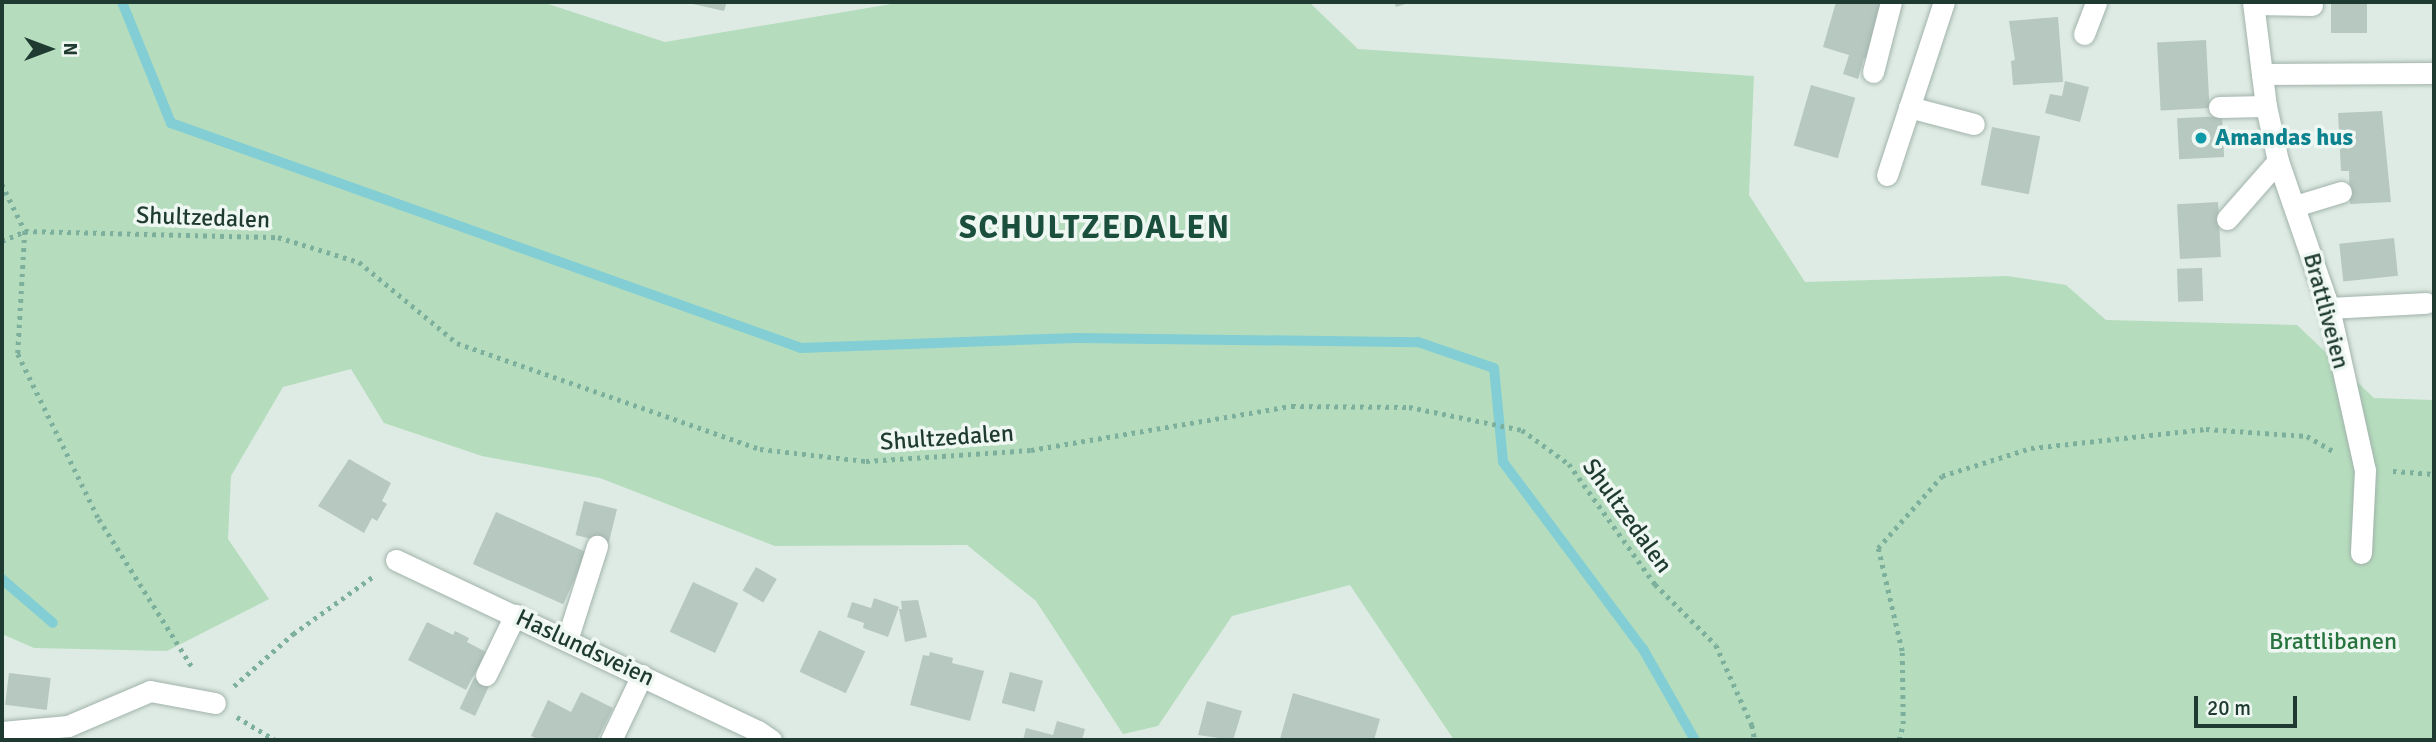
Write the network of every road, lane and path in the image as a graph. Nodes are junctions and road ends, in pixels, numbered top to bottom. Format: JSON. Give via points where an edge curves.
{"nodes":[{"id":1,"x":1891,"y":2,"type":"edge"},
{"id":2,"x":1944,"y":2,"type":"edge"},
{"id":3,"x":2095,"y":2,"type":"edge"},
{"id":4,"x":2254,"y":3,"type":"edge"},
{"id":5,"x":2312,"y":5,"type":"dead end"},
{"id":6,"x":2084,"y":34,"type":"dead end"},
{"id":7,"x":1873,"y":72,"type":"dead end"},
{"id":8,"x":2434,"y":74,"type":"edge"},
{"id":9,"x":2262,"y":75,"type":"junction"},
{"id":10,"x":2266,"y":106,"type":"junction"},
{"id":11,"x":1909,"y":107,"type":"junction"},
{"id":12,"x":2219,"y":107,"type":"dead end"},
{"id":13,"x":1974,"y":124,"type":"dead end"},
{"id":14,"x":2277,"y":161,"type":"junction"},
{"id":15,"x":1887,"y":175,"type":"dead end"},
{"id":16,"x":2,"y":184,"type":"edge"},
{"id":17,"x":2341,"y":192,"type":"dead end"},
{"id":18,"x":2295,"y":206,"type":"junction"},
{"id":19,"x":2227,"y":219,"type":"dead end"},
{"id":20,"x":26,"y":231,"type":"junction"},
{"id":21,"x":2,"y":241,"type":"edge"},
{"id":22,"x":2426,"y":303,"type":"dead end"},
{"id":23,"x":2329,"y":308,"type":"junction"},
{"id":24,"x":2365,"y":470,"type":"junction"},
{"id":25,"x":2434,"y":474,"type":"edge"},
{"id":26,"x":597,"y":546,"type":"dead end"},
{"id":27,"x":2361,"y":553,"type":"dead end"},
{"id":28,"x":396,"y":560,"type":"joint"},
{"id":29,"x":515,"y":615,"type":"junction"},
{"id":30,"x":567,"y":640,"type":"junction"},
{"id":31,"x":486,"y":675,"type":"dead end"},
{"id":32,"x":642,"y":676,"type":"junction"},
{"id":33,"x":215,"y":703,"type":"junction"},
{"id":34,"x":2,"y":732,"type":"edge"},
{"id":35,"x":275,"y":740,"type":"edge"},
{"id":36,"x":611,"y":740,"type":"edge"},
{"id":37,"x":771,"y":740,"type":"edge"},
{"id":38,"x":1755,"y":740,"type":"edge"},
{"id":39,"x":1899,"y":740,"type":"edge"}],
"edges":[{"from":1,"to":7,"type":"street"},
{"from":2,"to":11,"type":"street"},
{"from":3,"to":6,"type":"street"},
{"from":4,"to":5,"type":"street"},
{"from":4,"to":9,"type":"street","name":"Brattliveien"},
{"from":8,"to":9,"type":"street"},
{"from":9,"to":10,"type":"street","name":"Brattliveien"},
{"from":10,"to":12,"type":"street"},
{"from":10,"to":14,"type":"street","name":"Brattliveien"},
{"from":11,"to":13,"type":"street"},
{"from":11,"to":15,"type":"street"},
{"from":14,"to":18,"type":"street","name":"Brattliveien"},
{"from":14,"to":19,"type":"street"},
{"from":16,"to":20,"type":"path"},
{"from":17,"to":18,"type":"street"},
{"from":18,"to":23,"type":"street","name":"Brattliveien"},
{"from":20,"to":21,"type":"path","name":"Shultzedalen"},
{"from":20,"to":33,"type":"path","via":[[18,354],[99,519]]},
{"from":20,"to":38,"type":"path","name":"Shultzedalen","via":[[278,237],[359,262],[457,343],[760,449],[866,461],[1031,450],[1292,406],[1409,407],[1522,430],[1569,464],[1655,584],[1716,645]]},
{"from":22,"to":23,"type":"street"},
{"from":23,"to":24,"type":"street","name":"Brattliveien"},
{"from":24,"to":25,"type":"path"},
{"from":24,"to":27,"type":"street","name":"Brattliveien"},
{"from":24,"to":39,"type":"path","via":[[2307,436],[2206,429],[2031,448],[1942,475],[1878,548],[1902,651]]},
{"from":26,"to":30,"type":"street"},
{"from":28,"to":29,"type":"street","name":"Haslundsveien"},
{"from":28,"to":33,"type":"path","via":[[293,634]]},
{"from":29,"to":30,"type":"street","name":"Haslundsveien"},
{"from":29,"to":31,"type":"street"},
{"from":30,"to":32,"type":"street","name":"Haslundsveien"},
{"from":32,"to":36,"type":"street"},
{"from":32,"to":37,"type":"street","name":"Haslundsveien"},
{"from":33,"to":34,"type":"street","via":[[150,691],[68,726]]},
{"from":33,"to":35,"type":"path"}]}
